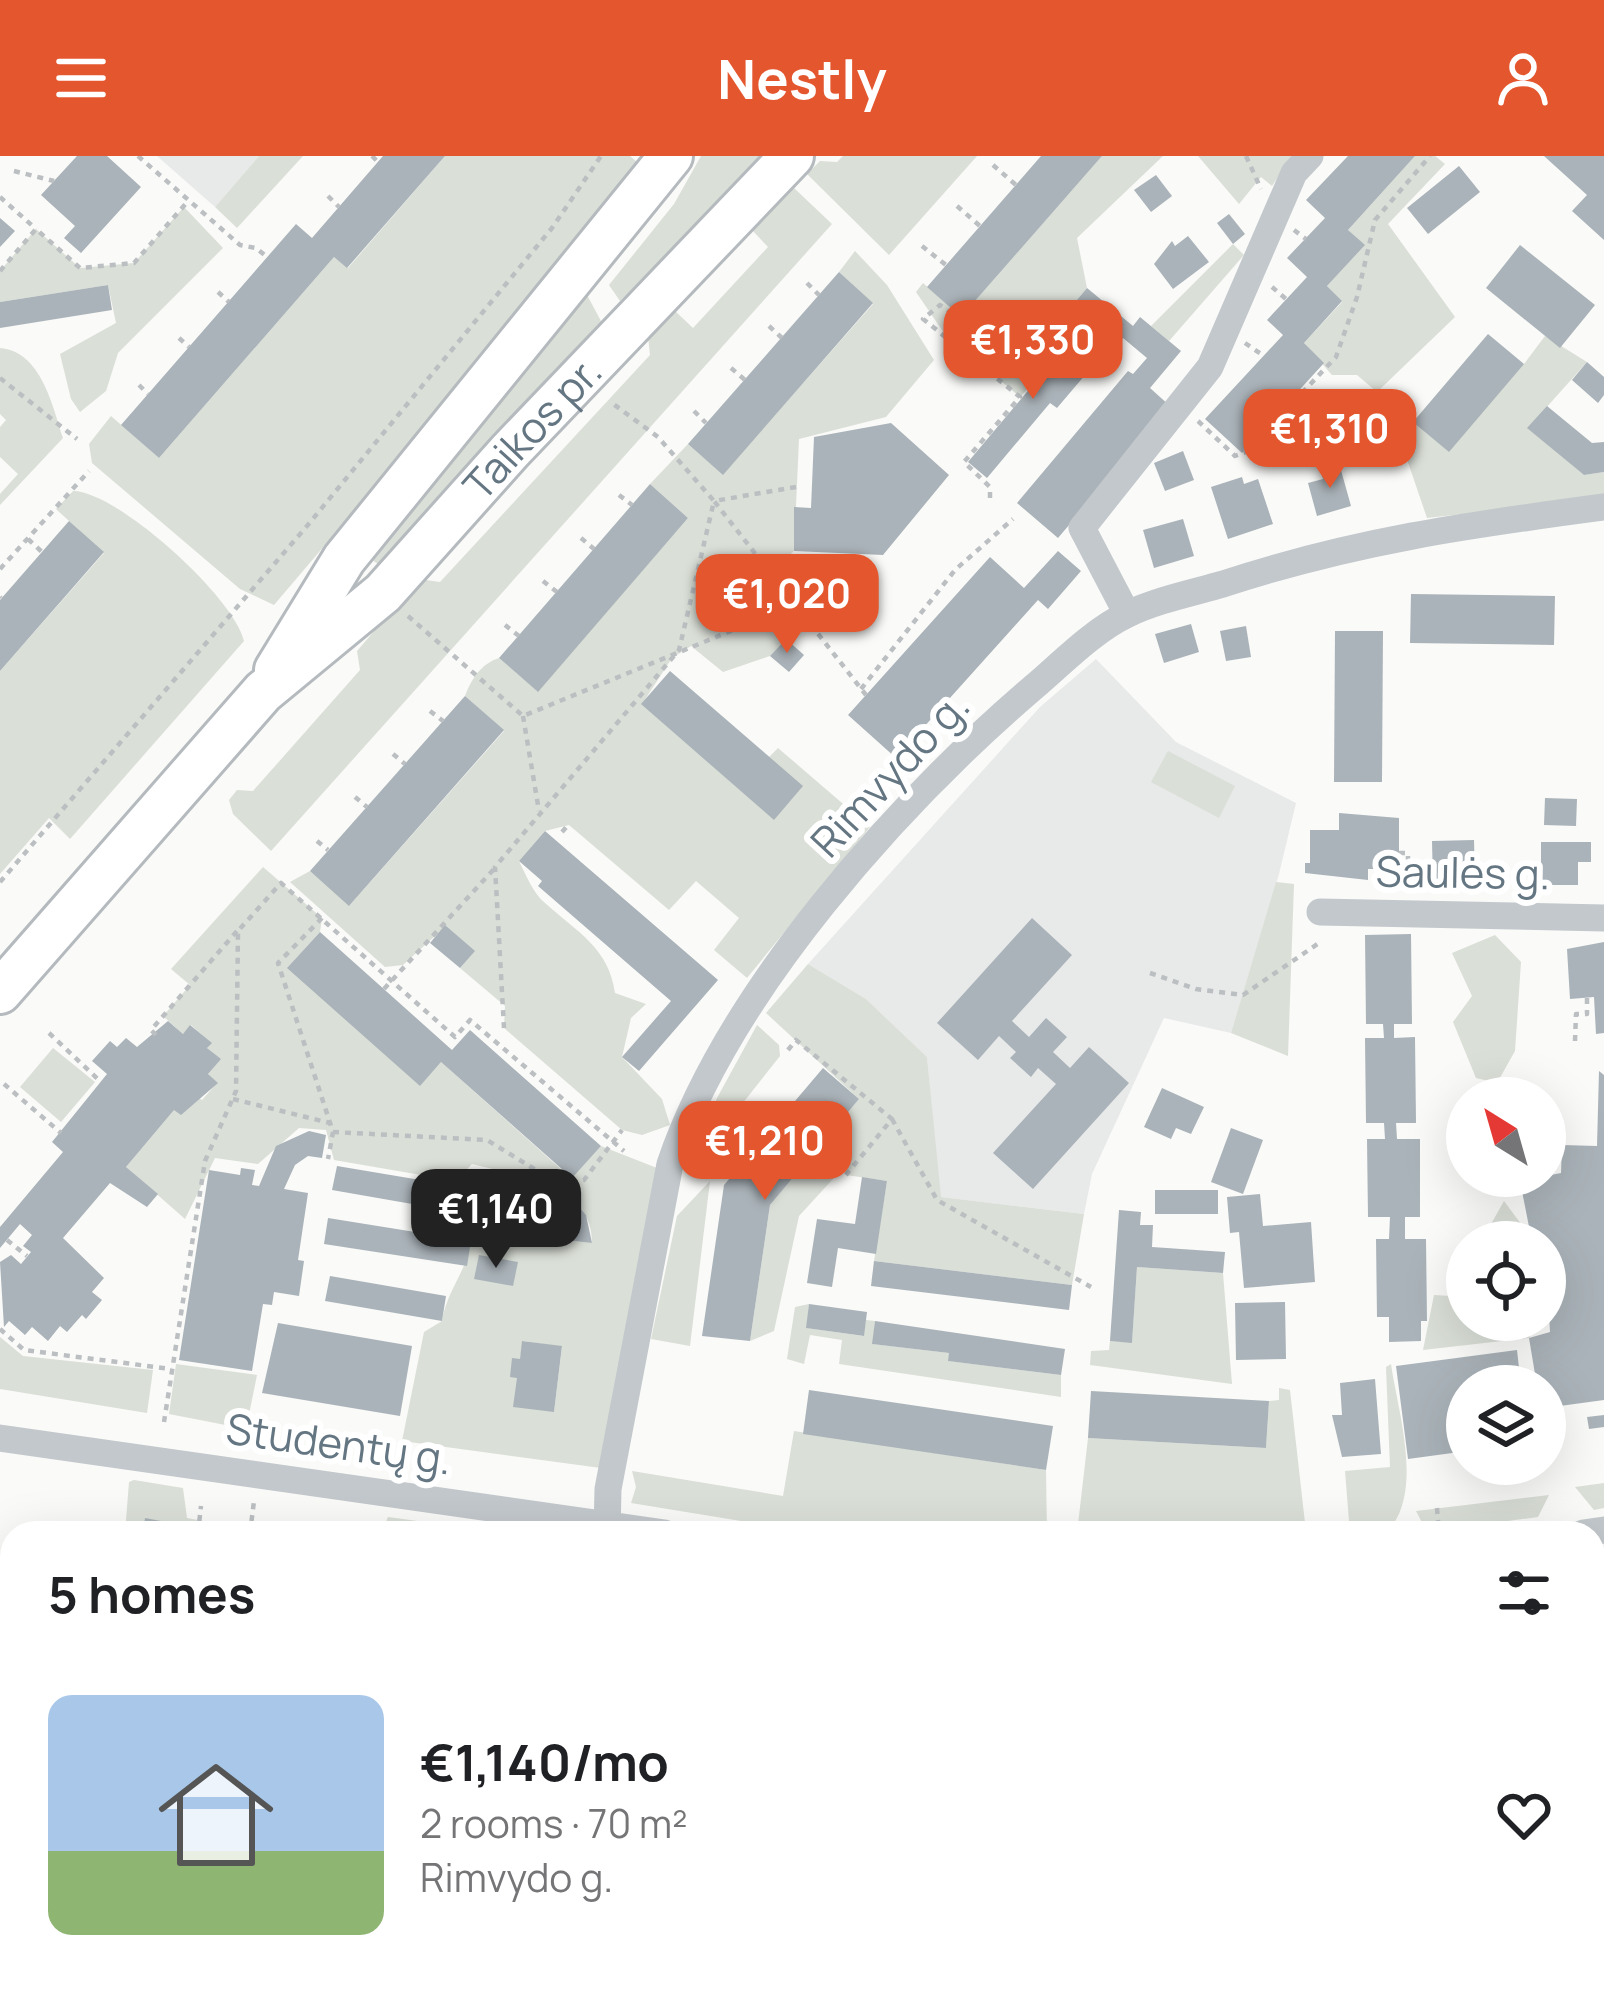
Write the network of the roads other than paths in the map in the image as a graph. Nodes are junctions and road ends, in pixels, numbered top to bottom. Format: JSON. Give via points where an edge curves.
{"nodes":[{"id":1,"x":671,"y":156,"type":"edge"},
{"id":2,"x":792,"y":156,"type":"edge"},
{"id":3,"x":1310,"y":156,"type":"edge"},
{"id":4,"x":584,"y":267,"type":"junction"},
{"id":5,"x":629,"y":327,"type":"junction"},
{"id":6,"x":1604,"y":507,"type":"edge"},
{"id":7,"x":1127,"y":614,"type":"junction"},
{"id":8,"x":263,"y":692,"type":"junction"},
{"id":9,"x":1320,"y":912,"type":"dead end"},
{"id":10,"x":1604,"y":918,"type":"edge"},
{"id":11,"x":0,"y":992,"type":"edge"},
{"id":12,"x":0,"y":1438,"type":"edge"},
{"id":13,"x":555,"y":1521,"type":"edge"},
{"id":14,"x":608,"y":1521,"type":"edge"}],
"edges":[{"from":1,"to":4,"type":"main road","name":"Taikos pr."},
{"from":2,"to":5,"type":"main road","name":"Taikos pr."},
{"from":3,"to":7,"type":"street","via":[[1294,173],[1210,367],[1082,528]]},
{"from":4,"to":5,"type":"main road"},
{"from":4,"to":8,"type":"main road","name":"Taikos pr.","via":[[344,559]]},
{"from":5,"to":8,"type":"main road","name":"Taikos pr.","via":[[383,593]]},
{"from":6,"to":7,"type":"street","via":[[1414,531]]},
{"from":7,"to":14,"type":"street","name":"Rimvydo g.","via":[[990,724],[919,796],[747,1007],[670,1164]]},
{"from":8,"to":11,"type":"main road","name":"Taikos pr."},
{"from":9,"to":10,"type":"street","name":"Saulės g."},
{"from":12,"to":13,"type":"street","name":"Studentų g."}]}
